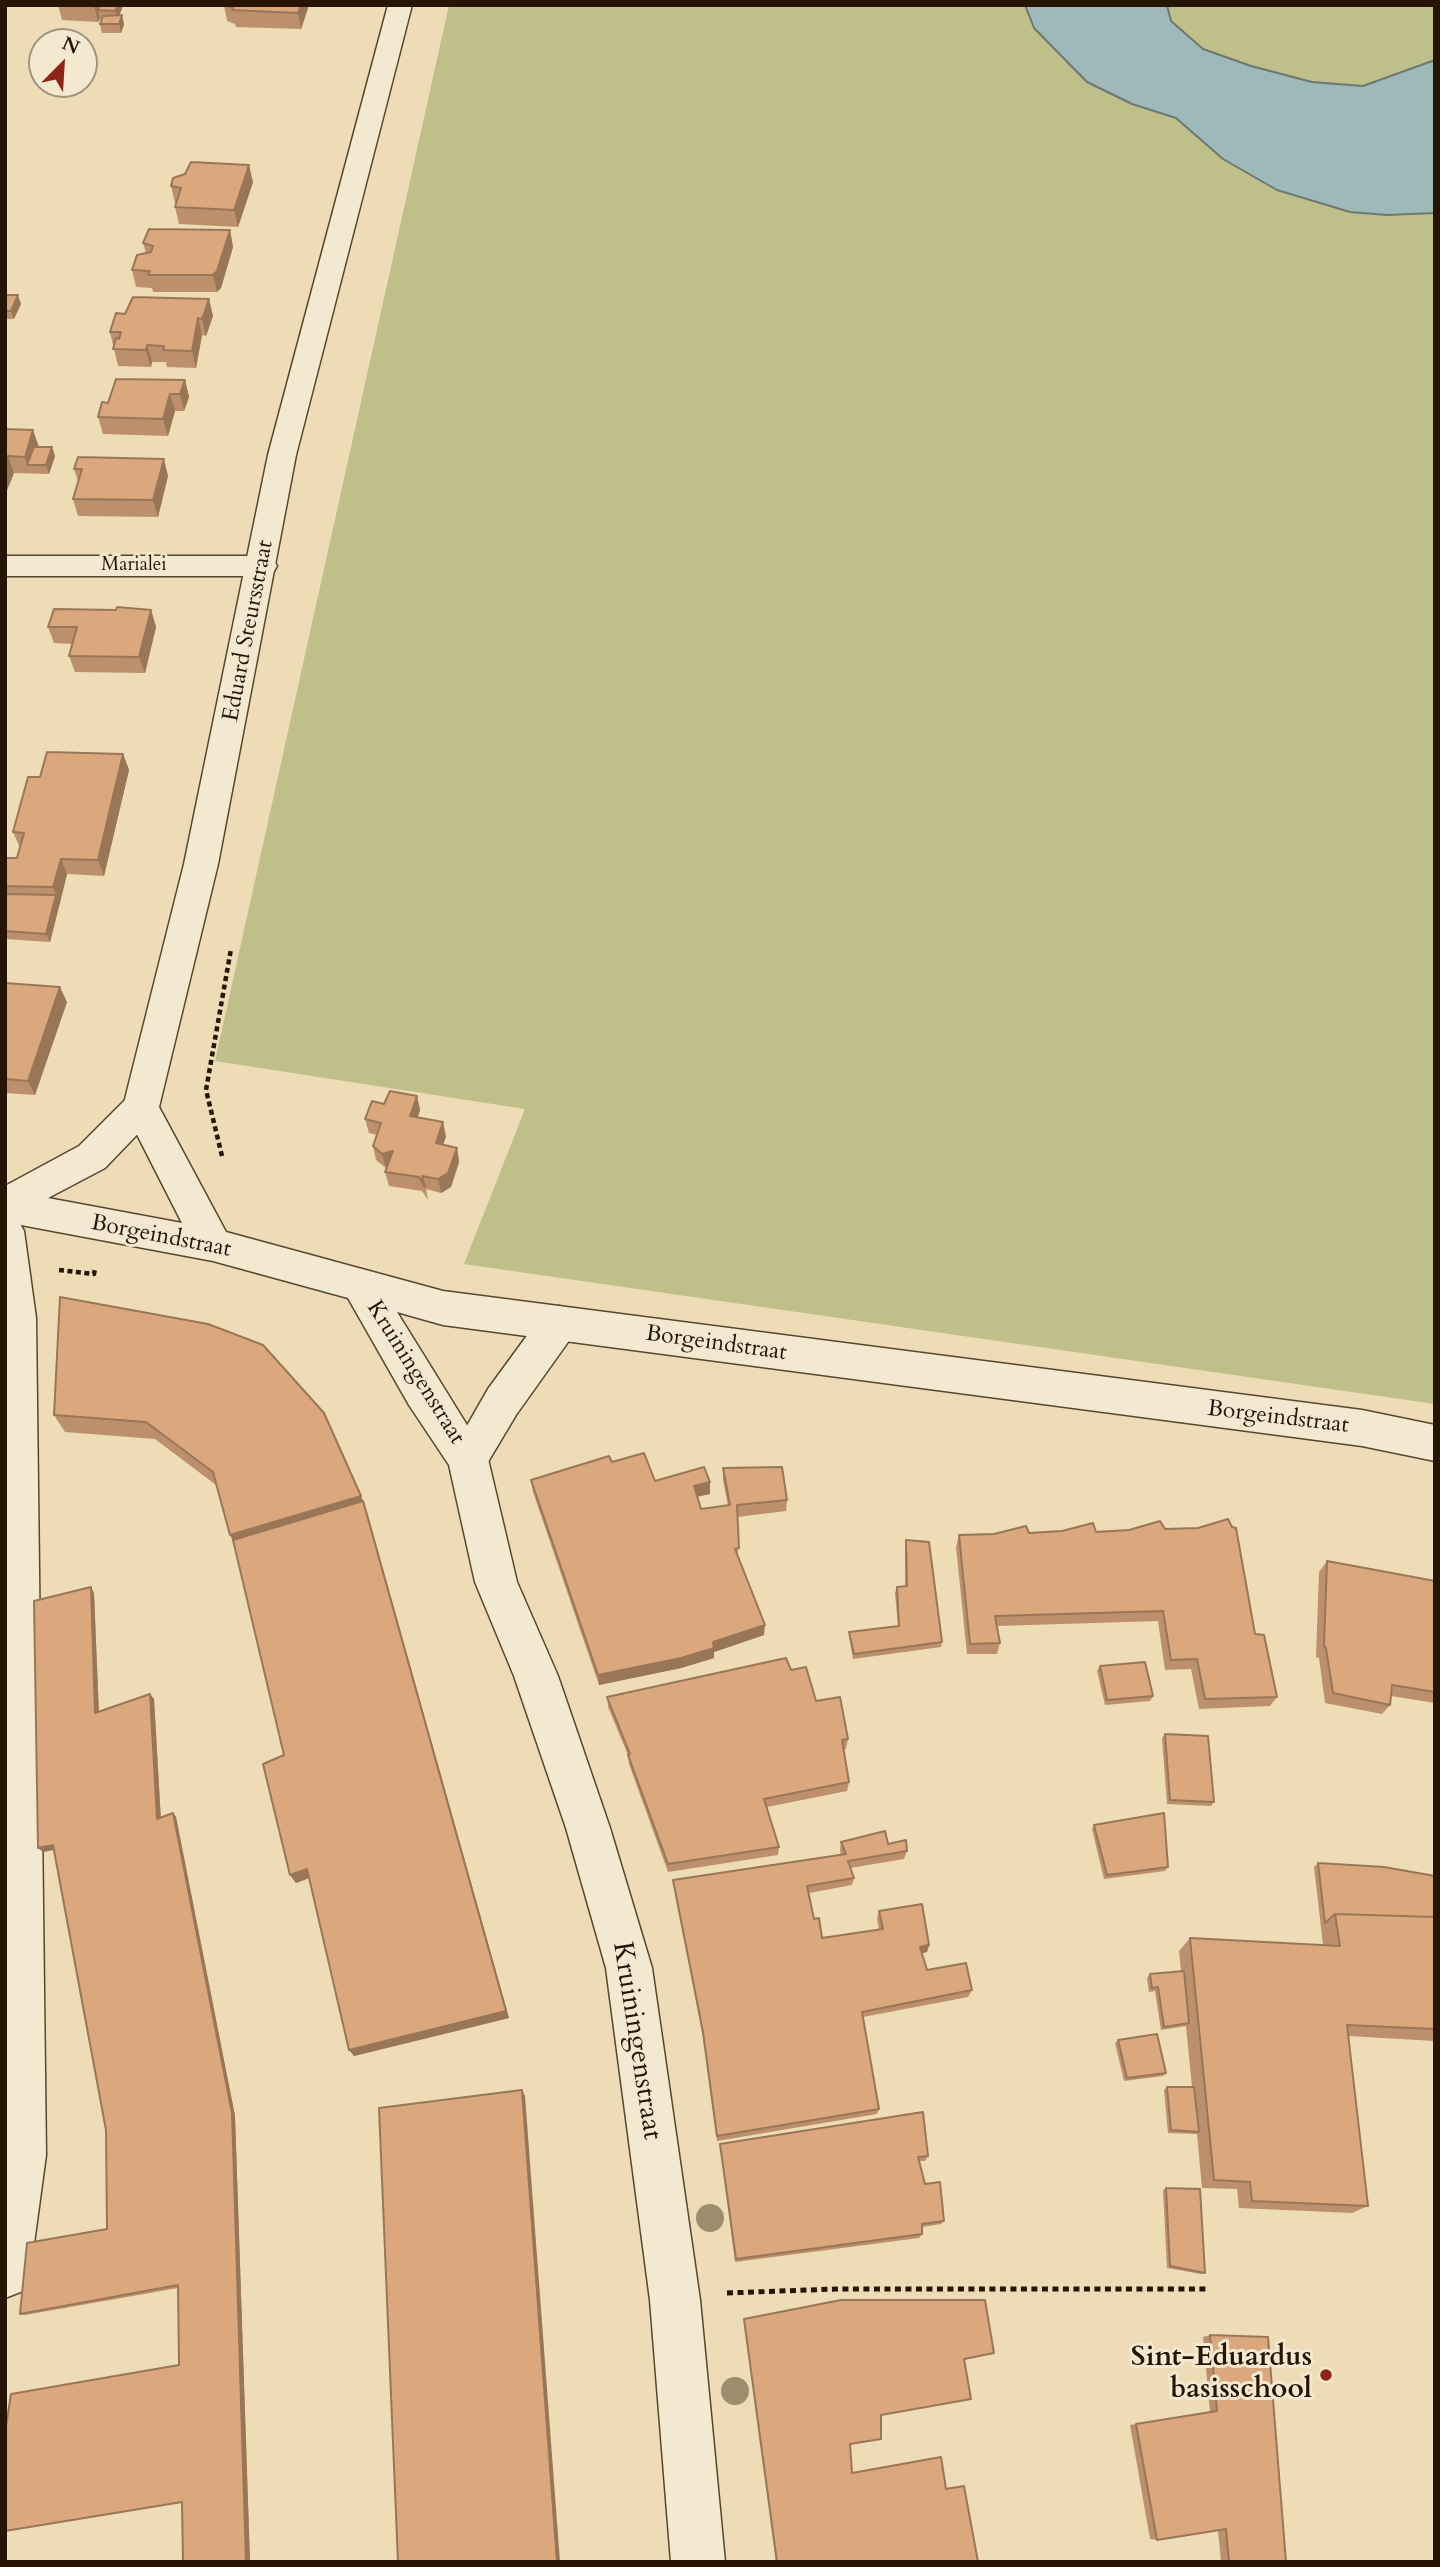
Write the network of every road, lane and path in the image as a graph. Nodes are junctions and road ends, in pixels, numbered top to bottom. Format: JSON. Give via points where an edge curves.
{"nodes":[{"id":1,"x":400,"y":5,"type":"edge"},
{"id":2,"x":5,"y":566,"type":"edge"},
{"id":3,"x":262,"y":566,"type":"junction"},
{"id":4,"x":141,"y":1107,"type":"junction"},
{"id":5,"x":5,"y":1205,"type":"edge"},
{"id":6,"x":5,"y":1231,"type":"edge"},
{"id":7,"x":214,"y":1245,"type":"junction"},
{"id":8,"x":362,"y":1288,"type":"junction"},
{"id":9,"x":559,"y":1323,"type":"junction"},
{"id":10,"x":1435,"y":1443,"type":"edge"},
{"id":11,"x":468,"y":1459,"type":"junction"},
{"id":12,"x":5,"y":2273,"type":"edge"},
{"id":13,"x":1206,"y":2289,"type":"edge"},
{"id":14,"x":675,"y":2300,"type":"junction"},
{"id":15,"x":698,"y":2562,"type":"edge"}],
"edges":[{"from":1,"to":3,"type":"street","name":"Eduard Steursstraat","via":[[282,455]]},
{"from":2,"to":3,"type":"street","name":"Marialei"},
{"from":3,"to":4,"type":"street","name":"Eduard Steursstraat","via":[[201,864]]},
{"from":4,"to":5,"type":"street","via":[[92,1157]]},
{"from":4,"to":7,"type":"street"},
{"from":5,"to":7,"type":"street","name":"Borgeindstraat"},
{"from":6,"to":12,"type":"street","via":[[17,1318],[22,2155]]},
{"from":7,"to":8,"type":"street","name":"Borgeindstraat"},
{"from":8,"to":9,"type":"street","name":"Borgeindstraat","via":[[443,1308]]},
{"from":8,"to":11,"type":"street","name":"Kruiningenstraat"},
{"from":9,"to":10,"type":"street","name":"Borgeindstraat","via":[[1362,1428]]},
{"from":9,"to":11,"type":"street","name":"Kruiningenstraat"},
{"from":11,"to":14,"type":"street","name":"Kruiningenstraat","via":[[496,1581],[536,1676],[629,1968]]},
{"from":13,"to":14,"type":"path","via":[[822,2290],[740,2292]]},
{"from":14,"to":15,"type":"street","name":"Kruiningenstraat"}]}
